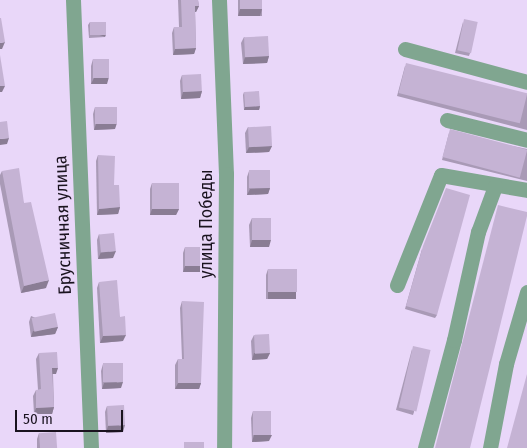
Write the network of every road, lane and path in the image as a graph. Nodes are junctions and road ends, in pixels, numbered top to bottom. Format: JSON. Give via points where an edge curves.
{"nodes":[{"id":1,"x":73,"y":0,"type":"edge"},
{"id":2,"x":219,"y":0,"type":"edge"},
{"id":3,"x":406,"y":49,"type":"dead end"},
{"id":4,"x":527,"y":82,"type":"edge"},
{"id":5,"x":447,"y":120,"type":"dead end"},
{"id":6,"x":527,"y":140,"type":"edge"},
{"id":7,"x":496,"y":186,"type":"junction"},
{"id":8,"x":527,"y":190,"type":"edge"},
{"id":9,"x":397,"y":285,"type":"dead end"},
{"id":10,"x":527,"y":292,"type":"edge"},
{"id":11,"x":91,"y":448,"type":"edge"},
{"id":12,"x":224,"y":448,"type":"edge"},
{"id":13,"x":425,"y":448,"type":"edge"},
{"id":14,"x":490,"y":448,"type":"edge"}],
"edges":[{"from":1,"to":11,"type":"street","name":"Брусничная улица"},
{"from":2,"to":12,"type":"street","name":"улица Победы","via":[[226,174]]},
{"from":3,"to":4,"type":"street"},
{"from":5,"to":6,"type":"street"},
{"from":7,"to":8,"type":"street"},
{"from":7,"to":9,"type":"street","via":[[441,175]]},
{"from":7,"to":13,"type":"street","via":[[478,232]]},
{"from":10,"to":14,"type":"street","via":[[506,364]]}]}
